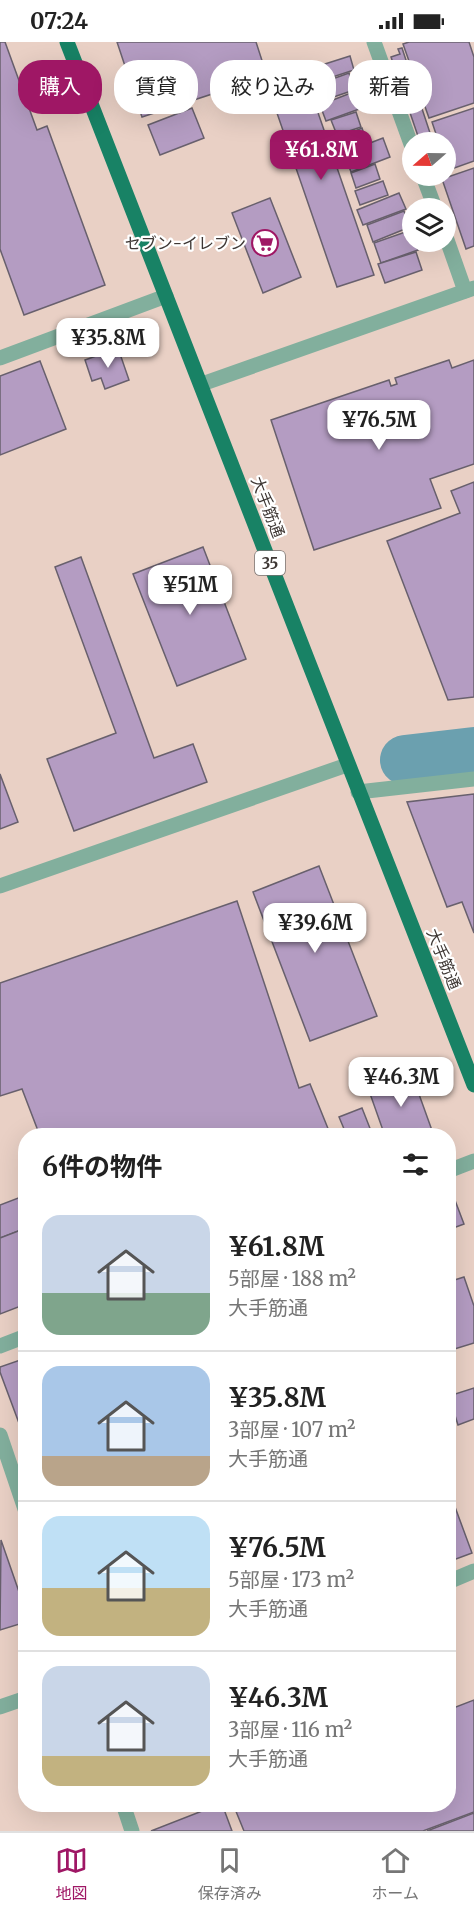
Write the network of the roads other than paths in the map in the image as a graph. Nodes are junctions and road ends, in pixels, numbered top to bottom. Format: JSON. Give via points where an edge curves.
{"nodes":[{"id":1,"x":67,"y":42,"type":"edge"},
{"id":2,"x":374,"y":42,"type":"edge"},
{"id":3,"x":407,"y":132,"type":"edge"},
{"id":4,"x":453,"y":252,"type":"edge"},
{"id":5,"x":470,"y":290,"type":"edge"},
{"id":6,"x":166,"y":296,"type":"junction"},
{"id":7,"x":0,"y":358,"type":"edge"},
{"id":8,"x":202,"y":384,"type":"junction"},
{"id":9,"x":347,"y":765,"type":"junction"},
{"id":10,"x":474,"y":779,"type":"edge"},
{"id":11,"x":358,"y":792,"type":"junction"},
{"id":12,"x":0,"y":886,"type":"edge"},
{"id":13,"x":474,"y":1084,"type":"edge"},
{"id":14,"x":474,"y":1161,"type":"edge"},
{"id":15,"x":456,"y":1168,"type":"edge"},
{"id":16,"x":18,"y":1339,"type":"edge"},
{"id":17,"x":0,"y":1346,"type":"edge"},
{"id":18,"x":0,"y":1435,"type":"edge"},
{"id":19,"x":18,"y":1488,"type":"edge"},
{"id":20,"x":474,"y":1572,"type":"edge"},
{"id":21,"x":456,"y":1579,"type":"edge"},
{"id":22,"x":18,"y":1701,"type":"edge"},
{"id":23,"x":0,"y":1707,"type":"edge"},
{"id":24,"x":126,"y":1812,"type":"edge"},
{"id":25,"x":132,"y":1831,"type":"edge"}],
"edges":[{"from":1,"to":6,"type":"main road","name":"大手筋通","number":"35"},
{"from":2,"to":3,"type":"street"},
{"from":4,"to":5,"type":"street"},
{"from":5,"to":8,"type":"street"},
{"from":6,"to":7,"type":"street"},
{"from":6,"to":8,"type":"main road","name":"大手筋通","number":"35"},
{"from":8,"to":9,"type":"main road","name":"大手筋通","number":"35"},
{"from":9,"to":11,"type":"main road","name":"大手筋通","number":"35"},
{"from":9,"to":12,"type":"street"},
{"from":10,"to":11,"type":"street"},
{"from":11,"to":13,"type":"main road","name":"大手筋通","number":"35"},
{"from":14,"to":15,"type":"street"},
{"from":16,"to":17,"type":"street"},
{"from":18,"to":19,"type":"street"},
{"from":20,"to":21,"type":"street"},
{"from":22,"to":23,"type":"street"},
{"from":24,"to":25,"type":"street"}]}
